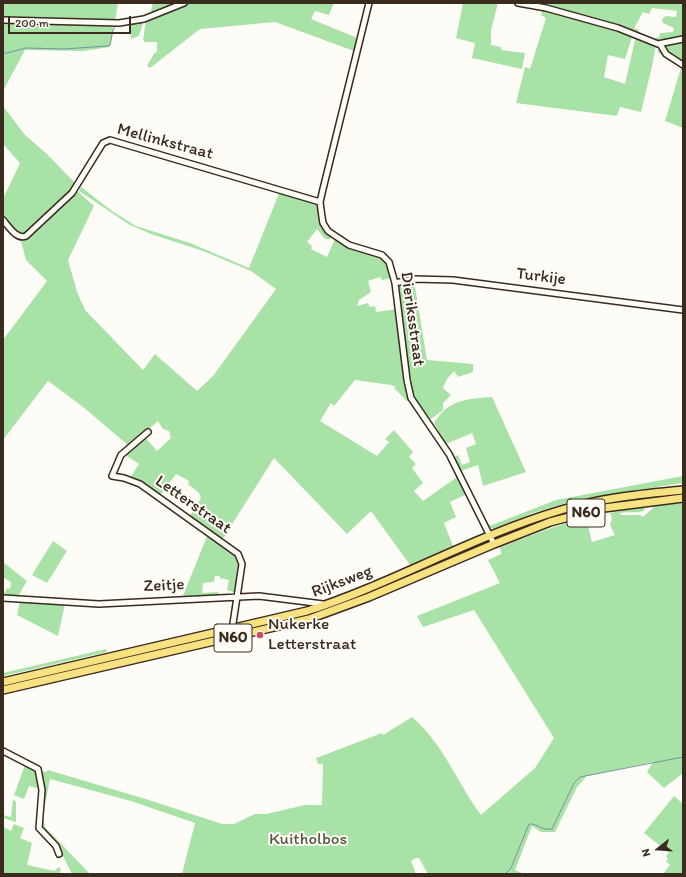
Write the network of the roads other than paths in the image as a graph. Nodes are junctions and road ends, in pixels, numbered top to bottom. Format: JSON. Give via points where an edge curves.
{"nodes":[{"id":1,"x":184,"y":3,"type":"edge"},
{"id":2,"x":369,"y":3,"type":"edge"},
{"id":3,"x":518,"y":3,"type":"edge"},
{"id":4,"x":3,"y":20,"type":"edge"},
{"id":5,"x":683,"y":39,"type":"edge"},
{"id":6,"x":660,"y":44,"type":"junction"},
{"id":7,"x":683,"y":65,"type":"edge"},
{"id":8,"x":320,"y":202,"type":"junction"},
{"id":9,"x":3,"y":220,"type":"edge"},
{"id":10,"x":395,"y":283,"type":"junction"},
{"id":11,"x":683,"y":310,"type":"edge"},
{"id":12,"x":148,"y":432,"type":"dead end"},
{"id":13,"x":683,"y":490,"type":"edge"},
{"id":14,"x":683,"y":498,"type":"edge"},
{"id":15,"x":490,"y":536,"type":"junction"},
{"id":16,"x":494,"y":544,"type":"junction"},
{"id":17,"x":236,"y":596,"type":"junction"},
{"id":18,"x":3,"y":598,"type":"edge"},
{"id":19,"x":326,"y":605,"type":"junction"},
{"id":20,"x":232,"y":630,"type":"junction"},
{"id":21,"x":3,"y":682,"type":"edge"},
{"id":22,"x":3,"y":690,"type":"edge"},
{"id":23,"x":3,"y":752,"type":"edge"},
{"id":24,"x":59,"y":854,"type":"dead end"}],
"edges":[{"from":1,"to":4,"type":"street","via":[[155,16],[131,22]]},
{"from":2,"to":8,"type":"street","name":"Dieriksstraat"},
{"from":3,"to":6,"type":"street","via":[[618,28]]},
{"from":5,"to":6,"type":"street"},
{"from":6,"to":7,"type":"street","via":[[666,54]]},
{"from":8,"to":9,"type":"street","name":"Mellinkstraat","via":[[110,140],[102,143],[72,193],[26,236],[18,236]]},
{"from":8,"to":10,"type":"street","name":"Dieriksstraat","via":[[325,228],[349,245],[384,256],[390,265]]},
{"from":10,"to":11,"type":"street","name":"Turkije","via":[[414,279],[453,280]]},
{"from":10,"to":15,"type":"street","name":"Dieriksstraat","via":[[411,398],[449,454]]},
{"from":12,"to":17,"type":"street","name":"Letterstraat","via":[[121,456],[112,476],[140,484],[235,551],[242,564]]},
{"from":13,"to":15,"type":"highway","name":"Rijksweg","number":"N60","via":[[588,503],[545,515]]},
{"from":14,"to":16,"type":"highway","name":"Rijksweg","number":"N60","via":[[630,504],[585,513],[550,522]]},
{"from":15,"to":16,"type":"street","name":"Dieriksstraat"},
{"from":15,"to":19,"type":"highway","name":"Rijksweg","number":"N60"},
{"from":16,"to":22,"type":"highway","name":"Rijksweg","number":"N60","via":[[369,598],[309,619]]},
{"from":17,"to":18,"type":"street","name":"Zeitje","via":[[99,604]]},
{"from":17,"to":19,"type":"street","name":"Zeitje","via":[[259,596]]},
{"from":17,"to":20,"type":"street","name":"Letterstraat"},
{"from":19,"to":20,"type":"highway","name":"Rijksweg","number":"N60"},
{"from":20,"to":21,"type":"highway","name":"Rijksweg","number":"N60"},
{"from":23,"to":24,"type":"street","via":[[38,769],[42,790],[39,828],[56,846]]}]}
